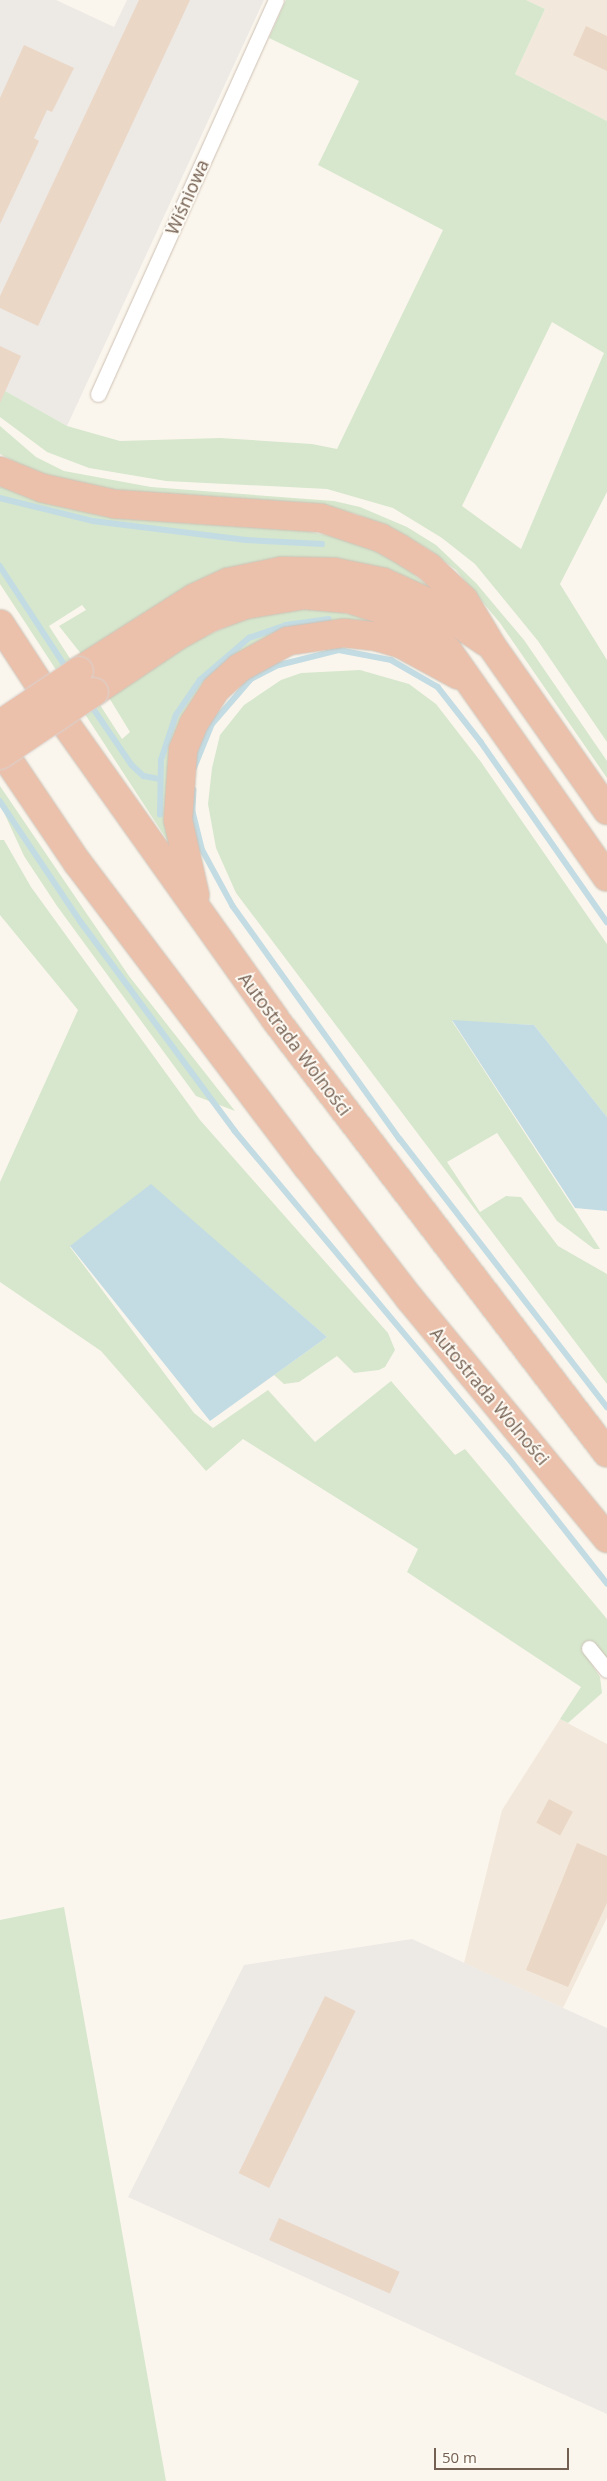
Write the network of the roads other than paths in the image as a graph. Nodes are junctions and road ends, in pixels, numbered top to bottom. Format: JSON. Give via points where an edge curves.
{"nodes":[{"id":1,"x":276,"y":0,"type":"edge"},
{"id":2,"x":98,"y":394,"type":"dead end"},
{"id":3,"x":0,"y":471,"type":"edge"},
{"id":4,"x":0,"y":624,"type":"edge"},
{"id":5,"x":491,"y":645,"type":"junction"},
{"id":6,"x":465,"y":678,"type":"junction"},
{"id":7,"x":87,"y":681,"type":"junction"},
{"id":8,"x":0,"y":724,"type":"edge"},
{"id":9,"x":0,"y":748,"type":"edge"},
{"id":10,"x":0,"y":755,"type":"edge"},
{"id":11,"x":607,"y":810,"type":"edge"},
{"id":12,"x":607,"y":877,"type":"edge"},
{"id":13,"x":199,"y":911,"type":"junction"},
{"id":14,"x":607,"y":1453,"type":"edge"},
{"id":15,"x":607,"y":1538,"type":"edge"},
{"id":16,"x":589,"y":1648,"type":"dead end"},
{"id":17,"x":607,"y":1670,"type":"edge"}],
"edges":[{"from":1,"to":2,"type":"street","name":"Wiśniowa"},
{"from":3,"to":5,"type":"highway","via":[[42,488],[115,504],[296,515],[351,527],[400,548],[449,585],[475,615]]},
{"from":4,"to":13,"type":"highway","name":"Autostrada Wolności","via":[[62,719]]},
{"from":5,"to":7,"type":"highway","via":[[427,602],[383,582],[334,572],[282,571],[229,582],[194,598]]},
{"from":5,"to":11,"type":"highway"},
{"from":6,"to":7,"type":"highway","via":[[448,651],[407,621],[349,599],[304,595],[244,606],[209,618]]},
{"from":6,"to":12,"type":"highway"},
{"from":6,"to":13,"type":"highway","via":[[401,644],[375,636],[344,633],[288,641],[238,668],[216,689],[194,723],[183,750],[178,820]]},
{"from":7,"to":8,"type":"highway","bridge":true},
{"from":7,"to":10,"type":"highway","bridge":true},
{"from":9,"to":15,"type":"highway","name":"Autostrada Wolności","via":[[76,862],[320,1183]]},
{"from":13,"to":14,"type":"highway","name":"Autostrada Wolności","via":[[275,1019]]},
{"from":16,"to":17,"type":"street"}]}
